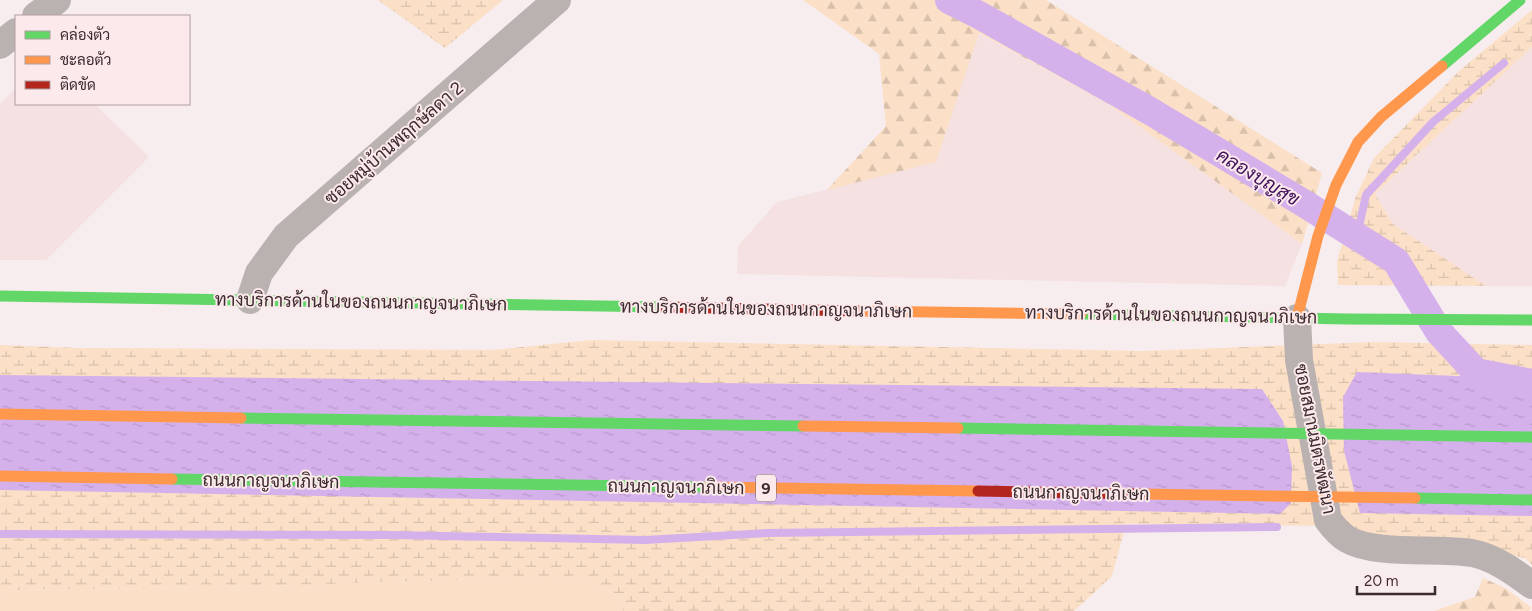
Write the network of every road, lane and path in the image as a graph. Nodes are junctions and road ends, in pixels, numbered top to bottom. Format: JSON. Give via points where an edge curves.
{"nodes":[{"id":1,"x":57,"y":0,"type":"edge"},
{"id":2,"x":557,"y":0,"type":"edge"},
{"id":3,"x":1520,"y":0,"type":"edge"},
{"id":4,"x":37,"y":15,"type":"edge"},
{"id":5,"x":15,"y":33,"type":"edge"},
{"id":6,"x":0,"y":45,"type":"edge"},
{"id":7,"x":0,"y":296,"type":"edge"},
{"id":8,"x":250,"y":300,"type":"junction"},
{"id":9,"x":1297,"y":318,"type":"junction"},
{"id":10,"x":1532,"y":320,"type":"edge"},
{"id":11,"x":0,"y":414,"type":"edge"},
{"id":12,"x":1532,"y":437,"type":"edge"},
{"id":13,"x":0,"y":476,"type":"edge"},
{"id":14,"x":1532,"y":500,"type":"edge"},
{"id":15,"x":1532,"y":585,"type":"edge"}],
"edges":[{"from":1,"to":4,"type":"street"},
{"from":2,"to":8,"type":"street","name":"ซอยหมู่บ้านพฤกษ์ลดา 2","via":[[286,236],[259,273]]},
{"from":3,"to":9,"type":"main road","via":[[1381,117],[1358,142],[1336,185],[1318,236]]},
{"from":5,"to":6,"type":"street"},
{"from":7,"to":8,"type":"main road","name":"ทางบริการด้านในของถนนกาญจนาภิเษก"},
{"from":8,"to":9,"type":"main road","name":"ทางบริการด้านในของถนนกาญจนาภิเษก"},
{"from":9,"to":10,"type":"main road","name":"ทางบริการด้านในของถนนกาญจนาภิเษก"},
{"from":9,"to":15,"type":"street","name":"ซอยสมานมิตรพัฒนา","via":[[1300,360],[1328,520],[1336,530],[1348,540],[1364,545],[1473,553],[1506,566]]},
{"from":11,"to":12,"type":"main road","bridge":true},
{"from":13,"to":14,"type":"main road","name":"ถนนกาญจนาภิเษก","number":"9","bridge":true}]}
